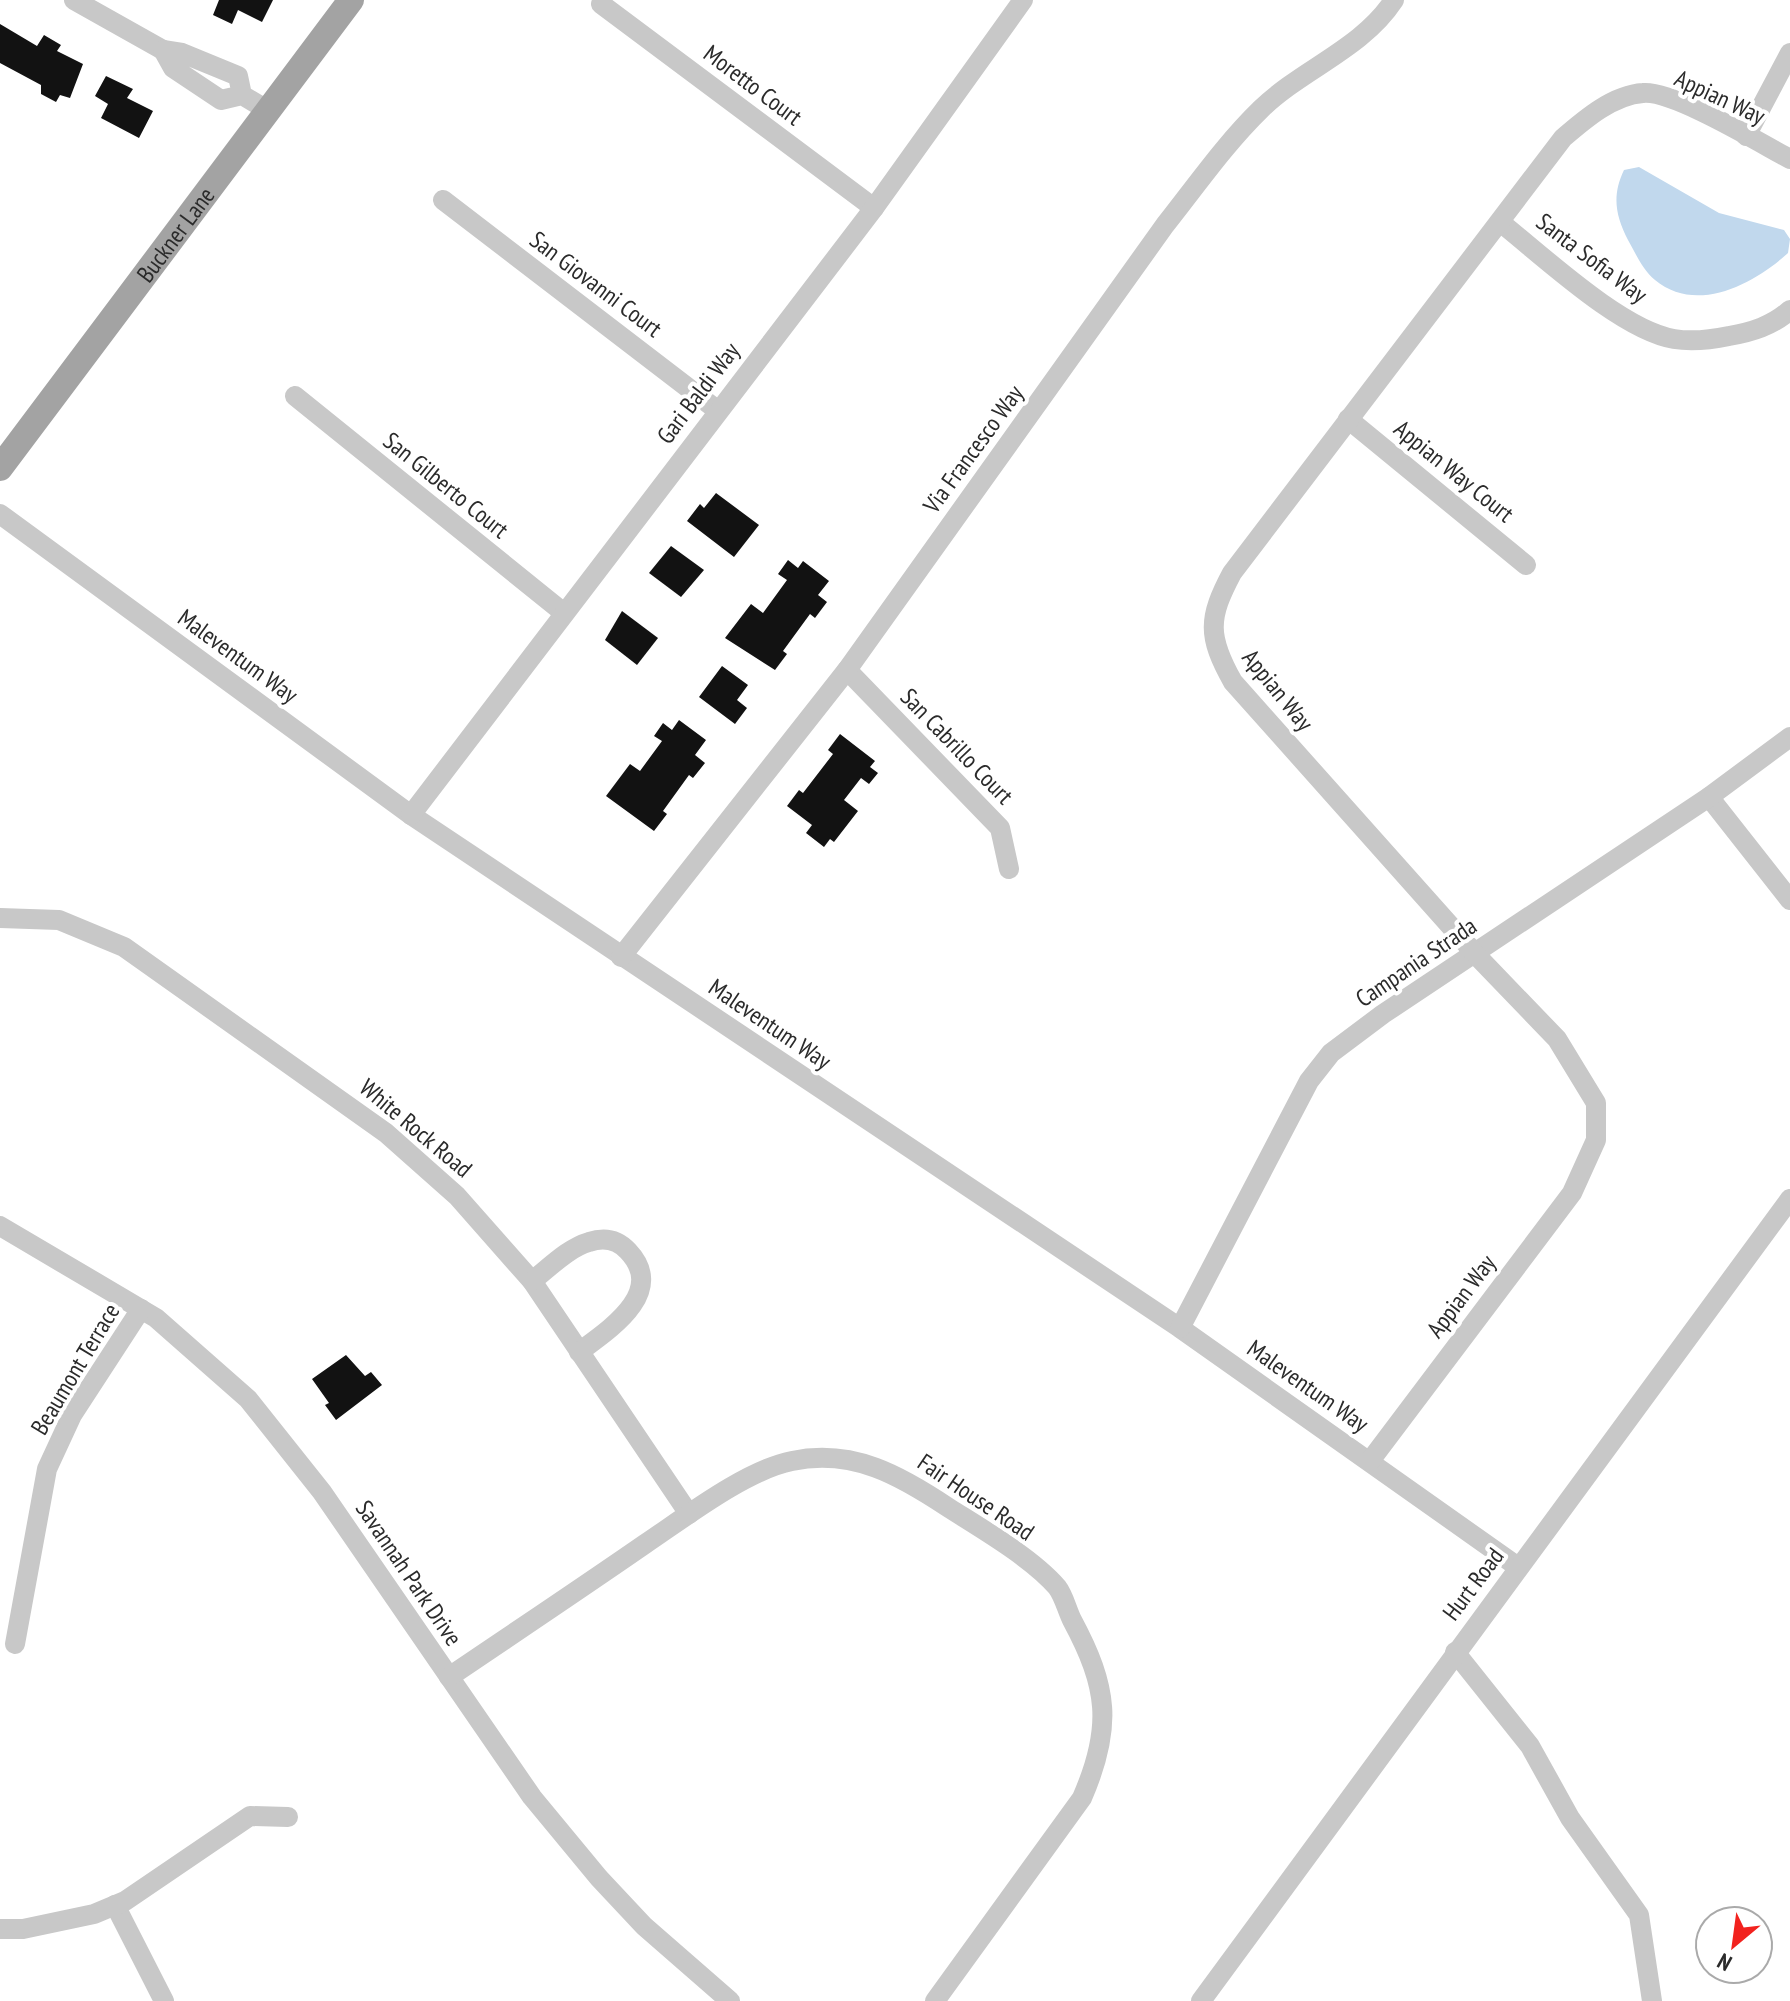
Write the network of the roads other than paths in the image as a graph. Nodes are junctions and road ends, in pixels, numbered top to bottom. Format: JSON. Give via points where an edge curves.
{"nodes":[{"id":1,"x":74,"y":0,"type":"edge"},
{"id":2,"x":351,"y":0,"type":"edge"},
{"id":3,"x":1394,"y":0,"type":"edge"},
{"id":4,"x":1018,"y":2,"type":"edge"},
{"id":5,"x":601,"y":4,"type":"dead end"},
{"id":6,"x":1790,"y":53,"type":"edge"},
{"id":7,"x":269,"y":111,"type":"junction"},
{"id":8,"x":1746,"y":136,"type":"junction"},
{"id":9,"x":1790,"y":159,"type":"edge"},
{"id":10,"x":443,"y":200,"type":"dead end"},
{"id":11,"x":874,"y":208,"type":"junction"},
{"id":12,"x":1500,"y":222,"type":"junction"},
{"id":13,"x":1790,"y":310,"type":"edge"},
{"id":14,"x":295,"y":396,"type":"dead end"},
{"id":15,"x":717,"y":410,"type":"junction"},
{"id":16,"x":1348,"y":419,"type":"junction"},
{"id":17,"x":0,"y":468,"type":"edge"},
{"id":18,"x":0,"y":514,"type":"edge"},
{"id":19,"x":1526,"y":565,"type":"dead end"},
{"id":20,"x":564,"y":613,"type":"junction"},
{"id":21,"x":847,"y":670,"type":"junction"},
{"id":22,"x":1790,"y":737,"type":"edge"},
{"id":23,"x":1709,"y":797,"type":"junction"},
{"id":24,"x":411,"y":815,"type":"junction"},
{"id":25,"x":1009,"y":869,"type":"dead end"},
{"id":26,"x":1790,"y":900,"type":"edge"},
{"id":27,"x":0,"y":918,"type":"edge"},
{"id":28,"x":1475,"y":953,"type":"junction"},
{"id":29,"x":621,"y":957,"type":"junction"},
{"id":30,"x":1790,"y":1199,"type":"edge"},
{"id":31,"x":0,"y":1226,"type":"edge"},
{"id":32,"x":532,"y":1281,"type":"junction"},
{"id":33,"x":141,"y":1309,"type":"junction"},
{"id":34,"x":1180,"y":1328,"type":"junction"},
{"id":35,"x":579,"y":1352,"type":"junction"},
{"id":36,"x":1370,"y":1461,"type":"junction"},
{"id":37,"x":689,"y":1514,"type":"junction"},
{"id":38,"x":1518,"y":1567,"type":"junction"},
{"id":39,"x":15,"y":1644,"type":"dead end"},
{"id":40,"x":1455,"y":1652,"type":"junction"},
{"id":41,"x":449,"y":1677,"type":"junction"},
{"id":42,"x":288,"y":1817,"type":"dead end"},
{"id":43,"x":115,"y":1905,"type":"junction"},
{"id":44,"x":0,"y":1929,"type":"edge"},
{"id":45,"x":164,"y":2001,"type":"edge"},
{"id":46,"x":730,"y":2001,"type":"edge"},
{"id":47,"x":935,"y":2001,"type":"edge"},
{"id":48,"x":1201,"y":2001,"type":"edge"},
{"id":49,"x":1652,"y":2001,"type":"edge"}],
"edges":[{"from":1,"to":7,"type":"street","via":[[163,50],[238,76],[242,95]]},
{"from":2,"to":7,"type":"main road","name":"Buckner Lane"},
{"from":3,"to":21,"type":"street","name":"Via Francesco Way","via":[[1379,23],[1261,108],[1215,162]]},
{"from":4,"to":11,"type":"street","name":"Gari Baldi Way"},
{"from":5,"to":11,"type":"street","name":"Moretto Court"},
{"from":6,"to":8,"type":"street"},
{"from":7,"to":17,"type":"main road","name":"Buckner Lane"},
{"from":8,"to":9,"type":"street","name":"Appian Way"},
{"from":8,"to":12,"type":"street","name":"Appian Way","via":[[1683,104],[1645,92],[1616,100],[1563,138]]},
{"from":10,"to":15,"type":"street","name":"San Giovanni Court"},
{"from":11,"to":15,"type":"street","name":"Gari Baldi Way"},
{"from":12,"to":13,"type":"street","name":"Santa Sofia Way","via":[[1601,301],[1670,339],[1747,333],[1767,327]]},
{"from":12,"to":16,"type":"street","name":"Appian Way"},
{"from":14,"to":20,"type":"street","name":"San Gilberto Court"},
{"from":15,"to":20,"type":"street","name":"Gari Baldi Way"},
{"from":16,"to":19,"type":"street","name":"Appian Way Court"},
{"from":16,"to":28,"type":"street","name":"Appian Way","via":[[1232,573],[1213,612],[1215,646],[1233,682]]},
{"from":18,"to":24,"type":"street","name":"Maleventum Way"},
{"from":20,"to":24,"type":"street","name":"Gari Baldi Way"},
{"from":21,"to":25,"type":"street","name":"San Cabrillo Court","via":[[1000,828]]},
{"from":21,"to":29,"type":"street","name":"Via Francesco Way"},
{"from":22,"to":23,"type":"street","name":"Campania Strada"},
{"from":23,"to":26,"type":"street"},
{"from":23,"to":28,"type":"street","name":"Campania Strada"},
{"from":24,"to":29,"type":"street","name":"Maleventum Way"},
{"from":27,"to":32,"type":"street","name":"White Rock Road","via":[[59,920],[124,947],[386,1133],[457,1196]]},
{"from":28,"to":34,"type":"street","name":"Campania Strada","via":[[1344,1043],[1320,1066]]},
{"from":28,"to":36,"type":"street","name":"Appian Way","via":[[1576,1065],[1596,1103],[1596,1140],[1572,1193]]},
{"from":29,"to":34,"type":"street","name":"Maleventum Way"},
{"from":30,"to":38,"type":"street","name":"Hurt Road"},
{"from":31,"to":33,"type":"street","name":"Savannah Park Drive"},
{"from":32,"to":35,"type":"street","name":"White Rock Road"},
{"from":32,"to":35,"type":"street","via":[[586,1242],[605,1238],[631,1253],[642,1273],[638,1296],[620,1320]]},
{"from":33,"to":39,"type":"street","name":"Beaumont Terrace","via":[[72,1415],[47,1469]]},
{"from":33,"to":41,"type":"street","name":"Savannah Park Drive","via":[[206,1358],[288,1445]]},
{"from":34,"to":36,"type":"street","name":"Maleventum Way"},
{"from":35,"to":37,"type":"street","name":"White Rock Road"},
{"from":36,"to":38,"type":"street","name":"Maleventum Way"},
{"from":37,"to":41,"type":"street","name":"Fair House Road"},
{"from":37,"to":47,"type":"street","name":"Fair House Road","via":[[791,1461],[868,1462],[907,1480],[972,1523],[1058,1588],[1093,1656],[1102,1723],[1098,1761],[1082,1798]]},
{"from":38,"to":40,"type":"street","name":"Hurt Road"},
{"from":40,"to":48,"type":"street","name":"Hurt Road"},
{"from":40,"to":49,"type":"street","via":[[1530,1746],[1570,1818],[1639,1915]]},
{"from":41,"to":46,"type":"street","name":"Savannah Park Drive","via":[[532,1797],[599,1878],[644,1926]]},
{"from":42,"to":43,"type":"street","via":[[250,1816]]},
{"from":43,"to":44,"type":"street","via":[[59,1924]]},
{"from":43,"to":45,"type":"street"}]}
